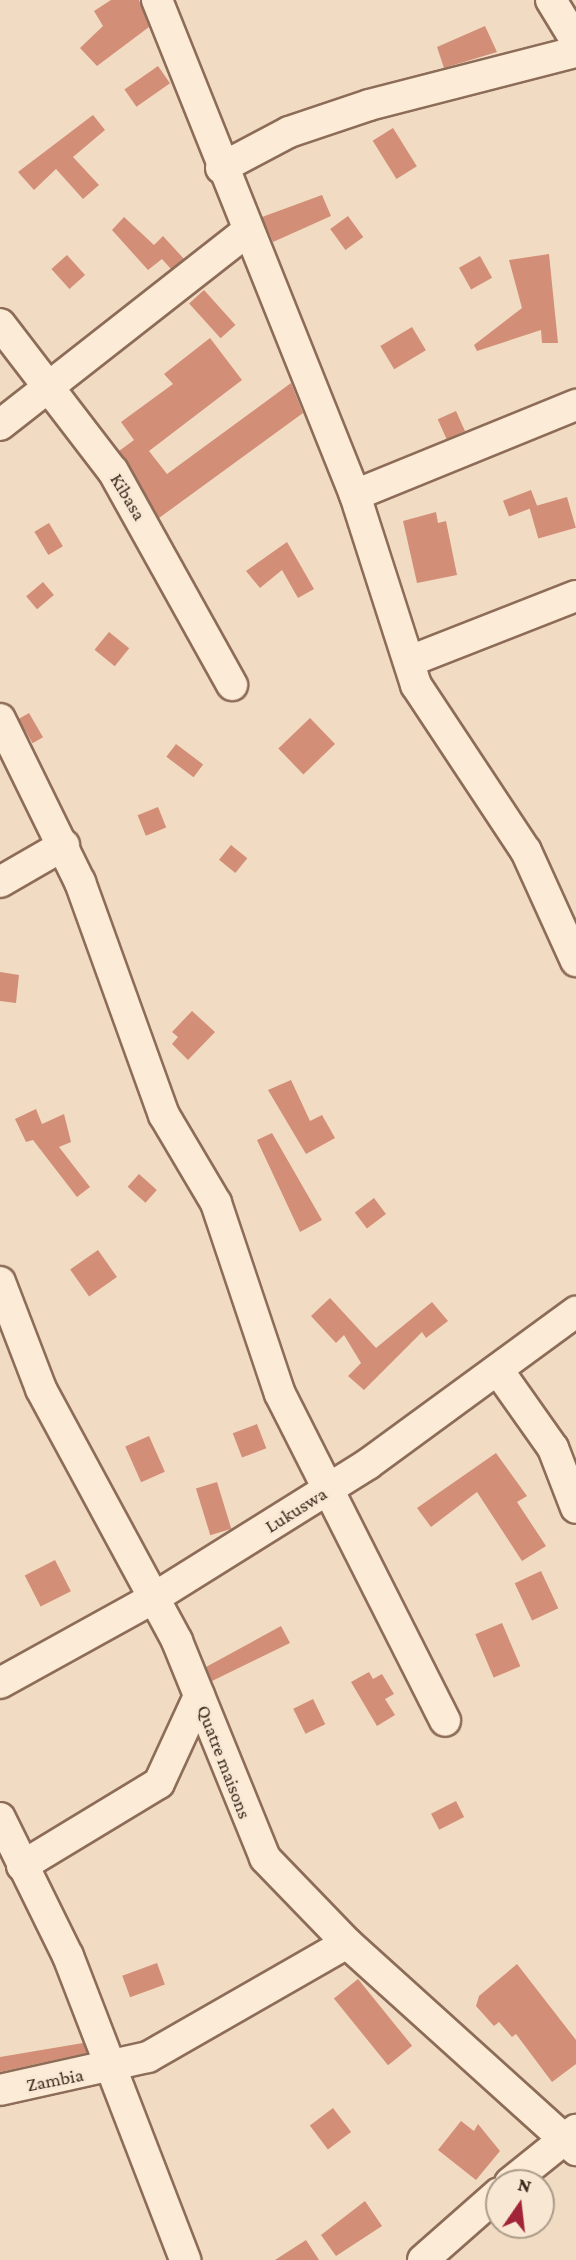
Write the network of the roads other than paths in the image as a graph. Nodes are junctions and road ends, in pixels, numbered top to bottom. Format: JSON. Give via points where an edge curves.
{"nodes":[{"id":1,"x":157,"y":0,"type":"edge"},
{"id":2,"x":551,"y":0,"type":"edge"},
{"id":3,"x":576,"y":41,"type":"edge"},
{"id":4,"x":576,"y":52,"type":"edge"},
{"id":5,"x":221,"y":167,"type":"junction"},
{"id":6,"x":245,"y":233,"type":"junction"},
{"id":7,"x":0,"y":324,"type":"edge"},
{"id":8,"x":50,"y":385,"type":"junction"},
{"id":9,"x":576,"y":405,"type":"edge"},
{"id":10,"x":0,"y":425,"type":"edge"},
{"id":11,"x":355,"y":495,"type":"junction"},
{"id":12,"x":576,"y":596,"type":"edge"},
{"id":13,"x":410,"y":661,"type":"junction"},
{"id":14,"x":232,"y":685,"type":"dead end"},
{"id":15,"x":0,"y":719,"type":"edge"},
{"id":16,"x":64,"y":845,"type":"junction"},
{"id":17,"x":0,"y":882,"type":"edge"},
{"id":18,"x":567,"y":910,"type":"edge"},
{"id":19,"x":576,"y":961,"type":"edge"},
{"id":20,"x":0,"y":1282,"type":"edge"},
{"id":21,"x":576,"y":1312,"type":"edge"},
{"id":22,"x":500,"y":1373,"type":"junction"},
{"id":23,"x":331,"y":1488,"type":"junction"},
{"id":24,"x":576,"y":1508,"type":"edge"},
{"id":25,"x":152,"y":1599,"type":"junction"},
{"id":26,"x":0,"y":1683,"type":"edge"},
{"id":27,"x":199,"y":1696,"type":"junction"},
{"id":28,"x":444,"y":1721,"type":"dead end"},
{"id":29,"x":0,"y":1818,"type":"edge"},
{"id":30,"x":22,"y":1866,"type":"junction"},
{"id":31,"x":346,"y":1942,"type":"junction"},
{"id":32,"x":111,"y":2069,"type":"junction"},
{"id":33,"x":0,"y":2090,"type":"edge"},
{"id":34,"x":571,"y":2139,"type":"edge"},
{"id":35,"x":529,"y":2169,"type":"edge"},
{"id":36,"x":485,"y":2206,"type":"edge"},
{"id":37,"x":185,"y":2260,"type":"edge"},
{"id":38,"x":424,"y":2260,"type":"edge"}],
"edges":[{"from":1,"to":5,"type":"street"},
{"from":2,"to":3,"type":"street"},
{"from":4,"to":5,"type":"street","via":[[369,105],[289,132]]},
{"from":5,"to":6,"type":"street"},
{"from":6,"to":8,"type":"street"},
{"from":6,"to":11,"type":"street"},
{"from":7,"to":8,"type":"street","name":"Kibasa"},
{"from":8,"to":10,"type":"street"},
{"from":8,"to":14,"type":"street","name":"Kibasa","via":[[113,471]]},
{"from":9,"to":11,"type":"street"},
{"from":11,"to":13,"type":"street"},
{"from":12,"to":13,"type":"street"},
{"from":13,"to":18,"type":"street","via":[[416,685]]},
{"from":15,"to":16,"type":"street"},
{"from":16,"to":17,"type":"street"},
{"from":16,"to":23,"type":"street","via":[[142,1065],[163,1115],[216,1203],[280,1394]]},
{"from":18,"to":19,"type":"street"},
{"from":20,"to":25,"type":"street","name":"Quatre maisons","via":[[41,1389],[98,1486]]},
{"from":21,"to":22,"type":"street","name":"Lukuswa"},
{"from":22,"to":23,"type":"street","name":"Lukuswa"},
{"from":22,"to":24,"type":"street","via":[[553,1448]]},
{"from":23,"to":25,"type":"street","name":"Lukuswa"},
{"from":23,"to":28,"type":"street"},
{"from":25,"to":26,"type":"street","name":"Lukuswa"},
{"from":25,"to":27,"type":"street","name":"Quatre maisons"},
{"from":27,"to":30,"type":"street","via":[[159,1783]]},
{"from":27,"to":31,"type":"street","name":"Quatre maisons","via":[[265,1858]]},
{"from":29,"to":30,"type":"street"},
{"from":30,"to":32,"type":"street","via":[[68,1956]]},
{"from":31,"to":32,"type":"street","name":"Zambia","via":[[166,2048]]},
{"from":31,"to":34,"type":"street","name":"Quatre maisons"},
{"from":32,"to":33,"type":"street","name":"Zambia"},
{"from":32,"to":37,"type":"street"},
{"from":34,"to":35,"type":"street"},
{"from":36,"to":38,"type":"street"}]}
